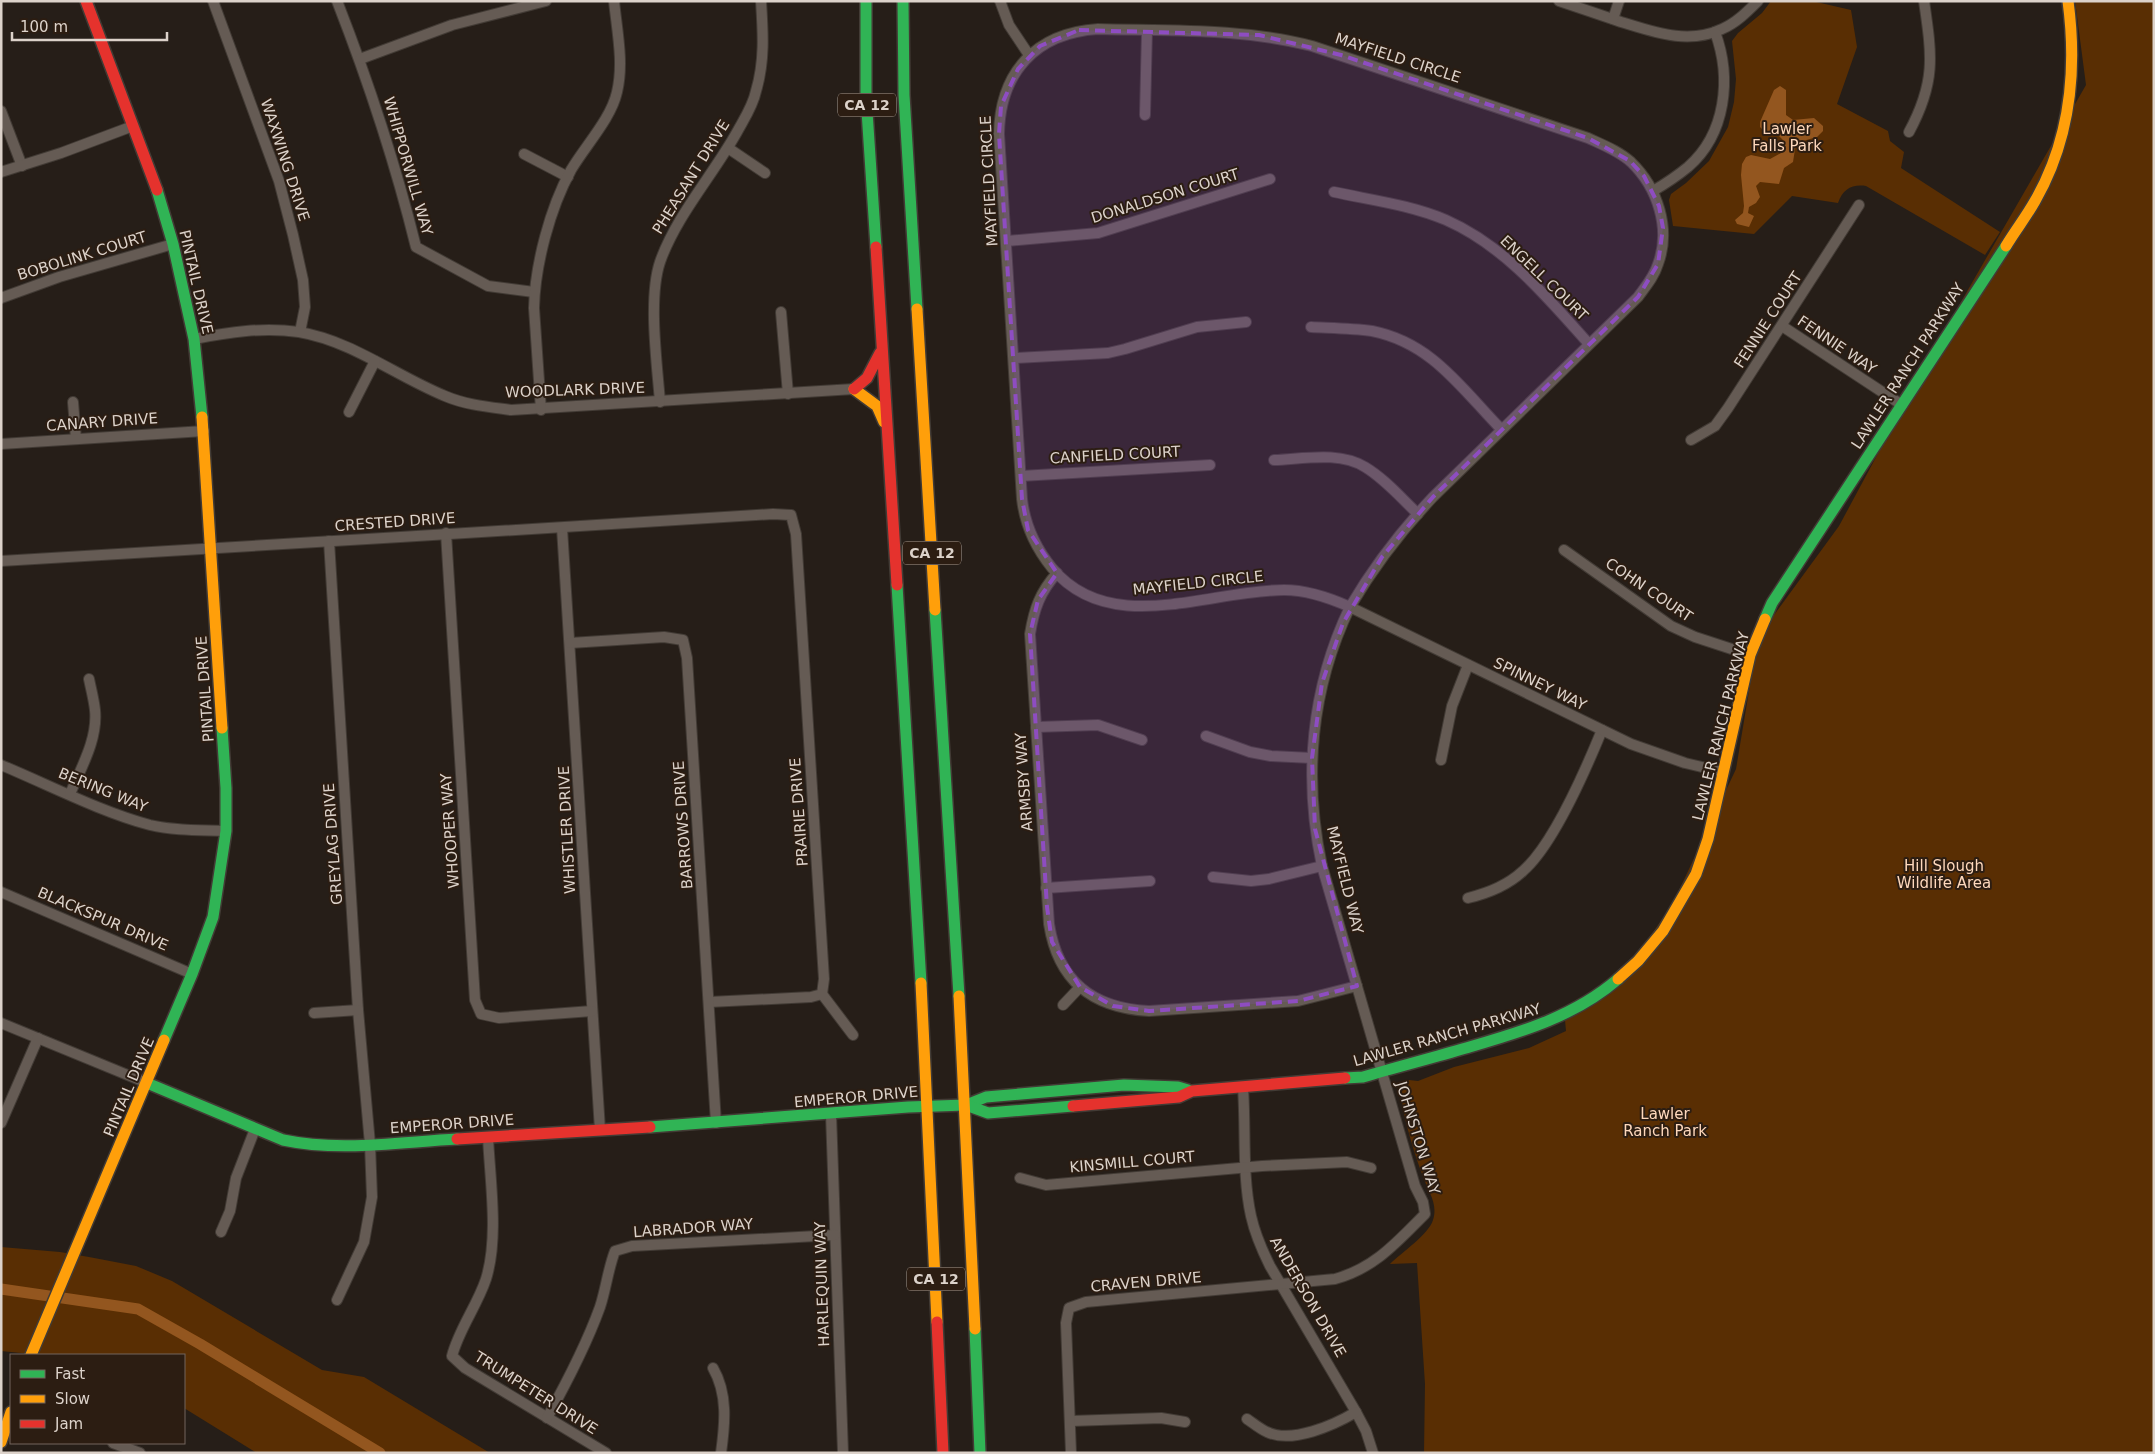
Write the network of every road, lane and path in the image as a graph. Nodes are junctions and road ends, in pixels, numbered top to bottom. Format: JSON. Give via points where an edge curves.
{"nodes":[{"id":1,"x":86,"y":1,"type":"edge"},
{"id":2,"x":213,"y":1,"type":"edge"},
{"id":3,"x":337,"y":1,"type":"edge"},
{"id":4,"x":546,"y":1,"type":"edge"},
{"id":5,"x":614,"y":1,"type":"edge"},
{"id":6,"x":761,"y":1,"type":"edge"},
{"id":7,"x":866,"y":1,"type":"edge"},
{"id":8,"x":903,"y":1,"type":"edge"},
{"id":9,"x":1000,"y":1,"type":"edge"},
{"id":10,"x":1559,"y":1,"type":"edge"},
{"id":11,"x":1619,"y":1,"type":"edge"},
{"id":12,"x":1758,"y":1,"type":"edge"},
{"id":13,"x":1924,"y":1,"type":"edge"},
{"id":14,"x":2068,"y":1,"type":"edge"},
{"id":15,"x":1613,"y":19,"type":"junction"},
{"id":16,"x":1147,"y":30,"type":"junction"},
{"id":17,"x":1715,"y":32,"type":"junction"},
{"id":18,"x":1029,"y":55,"type":"junction"},
{"id":19,"x":360,"y":59,"type":"junction"},
{"id":20,"x":1,"y":111,"type":"edge"},
{"id":21,"x":1145,"y":115,"type":"dead end"},
{"id":22,"x":133,"y":126,"type":"junction"},
{"id":23,"x":1909,"y":132,"type":"dead end"},
{"id":24,"x":728,"y":148,"type":"junction"},
{"id":25,"x":524,"y":154,"type":"dead end"},
{"id":26,"x":22,"y":166,"type":"junction"},
{"id":27,"x":1,"y":172,"type":"edge"},
{"id":28,"x":765,"y":173,"type":"dead end"},
{"id":29,"x":568,"y":177,"type":"junction"},
{"id":30,"x":1270,"y":179,"type":"dead end"},
{"id":31,"x":1653,"y":191,"type":"junction"},
{"id":32,"x":1334,"y":192,"type":"dead end"},
{"id":33,"x":1860,"y":205,"type":"dead end"},
{"id":34,"x":1007,"y":241,"type":"junction"},
{"id":35,"x":173,"y":244,"type":"junction"},
{"id":36,"x":534,"y":292,"type":"junction"},
{"id":37,"x":1,"y":298,"type":"edge"},
{"id":38,"x":781,"y":312,"type":"dead end"},
{"id":39,"x":1246,"y":322,"type":"dead end"},
{"id":40,"x":1782,"y":326,"type":"junction"},
{"id":41,"x":1311,"y":327,"type":"dead end"},
{"id":42,"x":300,"y":332,"type":"junction"},
{"id":43,"x":194,"y":339,"type":"junction"},
{"id":44,"x":1589,"y":344,"type":"junction"},
{"id":45,"x":882,"y":347,"type":"junction"},
{"id":46,"x":1014,"y":358,"type":"junction"},
{"id":47,"x":375,"y":361,"type":"junction"},
{"id":48,"x":854,"y":389,"type":"junction"},
{"id":49,"x":788,"y":394,"type":"junction"},
{"id":50,"x":73,"y":402,"type":"dead end"},
{"id":51,"x":660,"y":402,"type":"junction"},
{"id":52,"x":1902,"y":405,"type":"junction"},
{"id":53,"x":541,"y":410,"type":"junction"},
{"id":54,"x":349,"y":412,"type":"dead end"},
{"id":55,"x":1502,"y":429,"type":"junction"},
{"id":56,"x":204,"y":431,"type":"junction"},
{"id":57,"x":888,"y":431,"type":"junction"},
{"id":58,"x":76,"y":438,"type":"junction"},
{"id":59,"x":1691,"y":440,"type":"dead end"},
{"id":60,"x":1,"y":444,"type":"edge"},
{"id":61,"x":1274,"y":460,"type":"dead end"},
{"id":62,"x":1210,"y":465,"type":"dead end"},
{"id":63,"x":1021,"y":476,"type":"junction"},
{"id":64,"x":1418,"y":514,"type":"junction"},
{"id":65,"x":791,"y":515,"type":"joint"},
{"id":66,"x":562,"y":528,"type":"junction"},
{"id":67,"x":446,"y":533,"type":"junction"},
{"id":68,"x":329,"y":541,"type":"junction"},
{"id":69,"x":211,"y":548,"type":"junction"},
{"id":70,"x":1564,"y":550,"type":"dead end"},
{"id":71,"x":1,"y":561,"type":"edge"},
{"id":72,"x":1057,"y":573,"type":"junction"},
{"id":73,"x":1350,"y":607,"type":"junction"},
{"id":74,"x":570,"y":643,"type":"junction"},
{"id":75,"x":1750,"y":656,"type":"junction"},
{"id":76,"x":1468,"y":665,"type":"junction"},
{"id":77,"x":89,"y":679,"type":"dead end"},
{"id":78,"x":1036,"y":727,"type":"junction"},
{"id":79,"x":1602,"y":730,"type":"junction"},
{"id":80,"x":1206,"y":736,"type":"dead end"},
{"id":81,"x":1142,"y":740,"type":"dead end"},
{"id":82,"x":1312,"y":758,"type":"junction"},
{"id":83,"x":1442,"y":760,"type":"dead end"},
{"id":84,"x":1,"y":765,"type":"edge"},
{"id":85,"x":1723,"y":772,"type":"junction"},
{"id":86,"x":70,"y":794,"type":"junction"},
{"id":87,"x":226,"y":831,"type":"junction"},
{"id":88,"x":1322,"y":866,"type":"junction"},
{"id":89,"x":1213,"y":877,"type":"dead end"},
{"id":90,"x":1150,"y":881,"type":"dead end"},
{"id":91,"x":1046,"y":888,"type":"junction"},
{"id":92,"x":1,"y":892,"type":"edge"},
{"id":93,"x":1468,"y":898,"type":"dead end"},
{"id":94,"x":192,"y":974,"type":"junction"},
{"id":95,"x":1357,"y":986,"type":"junction"},
{"id":96,"x":1080,"y":987,"type":"junction"},
{"id":97,"x":822,"y":994,"type":"junction"},
{"id":98,"x":709,"y":1002,"type":"junction"},
{"id":99,"x":1063,"y":1005,"type":"dead end"},
{"id":100,"x":358,"y":1010,"type":"junction"},
{"id":101,"x":592,"y":1011,"type":"junction"},
{"id":102,"x":314,"y":1013,"type":"dead end"},
{"id":103,"x":1,"y":1023,"type":"edge"},
{"id":104,"x":853,"y":1035,"type":"dead end"},
{"id":105,"x":38,"y":1038,"type":"junction"},
{"id":106,"x":1382,"y":1072,"type":"junction"},
{"id":107,"x":147,"y":1082,"type":"junction"},
{"id":108,"x":1243,"y":1088,"type":"junction"},
{"id":109,"x":1192,"y":1091,"type":"junction"},
{"id":110,"x":966,"y":1105,"type":"junction"},
{"id":111,"x":928,"y":1106,"type":"junction"},
{"id":112,"x":831,"y":1114,"type":"junction"},
{"id":113,"x":1,"y":1123,"type":"edge"},
{"id":114,"x":716,"y":1123,"type":"junction"},
{"id":115,"x":255,"y":1129,"type":"junction"},
{"id":116,"x":600,"y":1130,"type":"junction"},
{"id":117,"x":488,"y":1137,"type":"junction"},
{"id":118,"x":370,"y":1144,"type":"junction"},
{"id":119,"x":1247,"y":1167,"type":"junction"},
{"id":120,"x":1371,"y":1168,"type":"dead end"},
{"id":121,"x":1020,"y":1178,"type":"dead end"},
{"id":122,"x":221,"y":1232,"type":"dead end"},
{"id":123,"x":835,"y":1235,"type":"junction"},
{"id":124,"x":1281,"y":1285,"type":"junction"},
{"id":125,"x":336,"y":1300,"type":"dead end"},
{"id":126,"x":31,"y":1354,"type":"edge"},
{"id":127,"x":713,"y":1368,"type":"dead end"},
{"id":128,"x":1356,"y":1412,"type":"junction"},
{"id":129,"x":10,"y":1415,"type":"edge"},
{"id":130,"x":546,"y":1418,"type":"junction"},
{"id":131,"x":1247,"y":1419,"type":"dead end"},
{"id":132,"x":1070,"y":1421,"type":"junction"},
{"id":133,"x":1185,"y":1422,"type":"dead end"},
{"id":134,"x":1,"y":1442,"type":"edge"},
{"id":135,"x":116,"y":1444,"type":"edge"},
{"id":136,"x":140,"y":1453,"type":"edge"},
{"id":137,"x":606,"y":1453,"type":"edge"},
{"id":138,"x":720,"y":1453,"type":"edge"},
{"id":139,"x":843,"y":1453,"type":"edge"},
{"id":140,"x":943,"y":1453,"type":"edge"},
{"id":141,"x":980,"y":1453,"type":"edge"},
{"id":142,"x":1071,"y":1453,"type":"edge"},
{"id":143,"x":1373,"y":1453,"type":"edge"}],
"edges":[{"from":1,"to":22,"type":"main road","name":"PINTAIL DRIVE"},
{"from":2,"to":42,"type":"street","name":"WAXWING DRIVE","via":[[279,181],[304,280],[305,307]]},
{"from":3,"to":19,"type":"street","name":"WHIPPORWILL WAY"},
{"from":4,"to":19,"type":"street","via":[[452,25]]},
{"from":5,"to":29,"type":"street","via":[[620,58],[617,94]]},
{"from":6,"to":24,"type":"street","name":"PHEASANT DRIVE","via":[[762,70],[756,94]]},
{"from":7,"to":45,"type":"main road","number":"CA 12","via":[[866,96]]},
{"from":8,"to":110,"type":"main road","number":"CA 12","via":[[904,95]]},
{"from":9,"to":18,"type":"street","via":[[1009,25]]},
{"from":10,"to":15,"type":"street"},
{"from":11,"to":15,"type":"street"},
{"from":12,"to":17,"type":"street","via":[[1743,16]]},
{"from":13,"to":23,"type":"street","via":[[1930,69],[1927,90]]},
{"from":14,"to":52,"type":"main road","name":"LAWLER RANCH PARKWAY","via":[[2074,47],[2071,94],[2056,155],[2046,180]]},
{"from":15,"to":17,"type":"street","via":[[1676,37]]},
{"from":16,"to":18,"type":"street","name":"MAYFIELD CIRCLE","via":[[1079,30],[1059,36]]},
{"from":16,"to":21,"type":"street"},
{"from":16,"to":31,"type":"street","name":"MAYFIELD CIRCLE","via":[[1259,35],[1341,55],[1588,138],[1630,161]]},
{"from":17,"to":31,"type":"street","via":[[1724,63],[1725,88],[1715,129],[1705,147],[1688,166]]},
{"from":18,"to":34,"type":"street","name":"MAYFIELD CIRCLE","via":[[1007,87],[1001,106],[999,134]]},
{"from":19,"to":36,"type":"street","name":"WHIPPORWILL WAY","via":[[395,166],[416,247],[488,286]]},
{"from":20,"to":26,"type":"street"},
{"from":22,"to":26,"type":"street"},
{"from":22,"to":35,"type":"main road","name":"PINTAIL DRIVE"},
{"from":24,"to":28,"type":"street"},
{"from":24,"to":51,"type":"street","name":"PHEASANT DRIVE","via":[[668,240],[659,264],[654,301]]},
{"from":25,"to":29,"type":"street"},
{"from":26,"to":27,"type":"street"},
{"from":29,"to":36,"type":"street","via":[[545,236]]},
{"from":30,"to":34,"type":"street","name":"DONALDSON COURT","via":[[1098,233]]},
{"from":31,"to":44,"type":"street","name":"MAYFIELD CIRCLE","via":[[1663,228],[1658,264],[1638,297]]},
{"from":32,"to":44,"type":"street","name":"ENGELL COURT","via":[[1424,212],[1471,232],[1512,264]]},
{"from":33,"to":40,"type":"street","name":"FENNIE COURT"},
{"from":34,"to":46,"type":"street","name":"MAYFIELD CIRCLE"},
{"from":35,"to":37,"type":"street","name":"BOBOLINK COURT","via":[[59,276]]},
{"from":35,"to":43,"type":"main road","name":"PINTAIL DRIVE"},
{"from":36,"to":53,"type":"street"},
{"from":38,"to":49,"type":"street"},
{"from":39,"to":46,"type":"street","via":[[1197,327],[1108,353]]},
{"from":40,"to":52,"type":"street","name":"FENNIE WAY"},
{"from":40,"to":59,"type":"street","name":"FENNIE COURT","via":[[1715,426]]},
{"from":41,"to":55,"type":"street","via":[[1372,331],[1430,355]]},
{"from":42,"to":43,"type":"street","name":"WOODLARK DRIVE","via":[[265,329]]},
{"from":42,"to":47,"type":"street","name":"WOODLARK DRIVE","via":[[351,349]]},
{"from":43,"to":56,"type":"main road","name":"PINTAIL DRIVE"},
{"from":44,"to":55,"type":"street","name":"MAYFIELD CIRCLE"},
{"from":45,"to":48,"type":"main road","via":[[870,377]]},
{"from":45,"to":57,"type":"main road","number":"CA 12"},
{"from":46,"to":63,"type":"street","name":"MAYFIELD CIRCLE"},
{"from":47,"to":53,"type":"street","name":"WOODLARK DRIVE","via":[[420,385],[476,406]]},
{"from":47,"to":54,"type":"street"},
{"from":48,"to":49,"type":"street","name":"WOODLARK DRIVE"},
{"from":48,"to":57,"type":"main road","via":[[877,406]]},
{"from":49,"to":51,"type":"street","name":"WOODLARK DRIVE"},
{"from":50,"to":58,"type":"street"},
{"from":51,"to":53,"type":"street","name":"WOODLARK DRIVE"},
{"from":52,"to":75,"type":"main road","name":"LAWLER RANCH PARKWAY","via":[[1772,603]]},
{"from":55,"to":64,"type":"street","name":"MAYFIELD CIRCLE"},
{"from":56,"to":58,"type":"street","name":"CANARY DRIVE"},
{"from":56,"to":69,"type":"main road","name":"PINTAIL DRIVE"},
{"from":57,"to":111,"type":"main road","number":"CA 12"},
{"from":58,"to":60,"type":"street","name":"CANARY DRIVE"},
{"from":61,"to":64,"type":"street","via":[[1321,457],[1364,466]]},
{"from":62,"to":63,"type":"street","name":"CANFIELD COURT"},
{"from":63,"to":72,"type":"street","name":"MAYFIELD CIRCLE","via":[[1028,530]]},
{"from":64,"to":73,"type":"street","name":"MAYFIELD CIRCLE","via":[[1382,557]]},
{"from":65,"to":66,"type":"street","name":"CRESTED DRIVE"},
{"from":65,"to":97,"type":"street","name":"PRAIRIE DRIVE","via":[[796,534],[824,969]]},
{"from":66,"to":67,"type":"street","name":"CRESTED DRIVE"},
{"from":66,"to":74,"type":"street","name":"WHISTLER DRIVE"},
{"from":67,"to":68,"type":"street","name":"CRESTED DRIVE"},
{"from":67,"to":101,"type":"street","name":"WHOOPER WAY","via":[[475,1000],[481,1014],[499,1018]]},
{"from":68,"to":69,"type":"street","name":"CRESTED DRIVE"},
{"from":68,"to":100,"type":"street","name":"GREYLAG DRIVE"},
{"from":69,"to":71,"type":"street","name":"CRESTED DRIVE"},
{"from":69,"to":87,"type":"main road","name":"PINTAIL DRIVE"},
{"from":70,"to":75,"type":"street","name":"COHN COURT","via":[[1672,626]]},
{"from":72,"to":73,"type":"street","name":"MAYFIELD CIRCLE","via":[[1068,584],[1088,595],[1120,605],[1158,605],[1286,590],[1316,595]]},
{"from":72,"to":78,"type":"street","name":"ARMSBY WAY","via":[[1038,600],[1030,634]]},
{"from":73,"to":76,"type":"street","name":"SPINNEY WAY"},
{"from":73,"to":82,"type":"street","name":"MAYFIELD WAY","via":[[1322,683]]},
{"from":74,"to":98,"type":"street","name":"BARROWS DRIVE","via":[[664,637],[683,640],[687,658]]},
{"from":74,"to":101,"type":"street","name":"WHISTLER DRIVE"},
{"from":75,"to":85,"type":"main road","name":"LAWLER RANCH PARKWAY"},
{"from":76,"to":79,"type":"street","name":"SPINNEY WAY"},
{"from":76,"to":83,"type":"street","via":[[1452,706]]},
{"from":77,"to":86,"type":"street","via":[[95,725],[92,741]]},
{"from":78,"to":81,"type":"street","via":[[1098,725]]},
{"from":78,"to":91,"type":"street","name":"ARMSBY WAY"},
{"from":79,"to":85,"type":"street","name":"SPINNEY WAY","via":[[1660,755]]},
{"from":79,"to":93,"type":"street","via":[[1573,793],[1539,854],[1506,884]]},
{"from":80,"to":82,"type":"street","via":[[1250,752]]},
{"from":82,"to":88,"type":"street","name":"MAYFIELD WAY","via":[[1313,810]]},
{"from":84,"to":86,"type":"street","name":"BERING WAY"},
{"from":85,"to":106,"type":"main road","name":"LAWLER RANCH PARKWAY","via":[[1708,839],[1696,874],[1663,931],[1638,961],[1612,984],[1586,1003],[1539,1026]]},
{"from":86,"to":87,"type":"street","name":"BERING WAY","via":[[152,826]]},
{"from":87,"to":94,"type":"main road","name":"PINTAIL DRIVE","via":[[213,917]]},
{"from":88,"to":89,"type":"street","via":[[1269,879]]},
{"from":88,"to":95,"type":"street","name":"MAYFIELD WAY"},
{"from":90,"to":91,"type":"street"},
{"from":91,"to":96,"type":"street","name":"ARMSBY WAY","via":[[1052,942],[1068,974]]},
{"from":92,"to":94,"type":"street","name":"BLACKSPUR DRIVE"},
{"from":94,"to":107,"type":"main road","name":"PINTAIL DRIVE"},
{"from":95,"to":96,"type":"street","name":"ARMSBY WAY","via":[[1298,1000],[1149,1011],[1113,1006]]},
{"from":95,"to":106,"type":"street","name":"MAYFIELD WAY"},
{"from":96,"to":99,"type":"street"},
{"from":97,"to":98,"type":"street"},
{"from":97,"to":104,"type":"street"},
{"from":98,"to":114,"type":"street","name":"BARROWS DRIVE"},
{"from":100,"to":102,"type":"street"},
{"from":100,"to":118,"type":"street","name":"GREYLAG DRIVE"},
{"from":101,"to":116,"type":"street","name":"WHISTLER DRIVE"},
{"from":103,"to":105,"type":"street","name":"EMPEROR DRIVE"},
{"from":105,"to":107,"type":"street","name":"EMPEROR DRIVE"},
{"from":105,"to":113,"type":"street"},
{"from":106,"to":108,"type":"main road","name":"LAWLER RANCH PARKWAY","via":[[1331,1081]]},
{"from":106,"to":124,"type":"street","name":"JOHNSTON WAY","via":[[1425,1214],[1372,1263],[1355,1273],[1335,1279]]},
{"from":107,"to":115,"type":"main road","name":"EMPEROR DRIVE"},
{"from":107,"to":126,"type":"main road","name":"PINTAIL DRIVE"},
{"from":108,"to":109,"type":"main road","name":"LAWLER RANCH PARKWAY"},
{"from":108,"to":119,"type":"street","name":"ANDERSON DRIVE"},
{"from":109,"to":110,"type":"main road","name":"LAWLER RANCH PARKWAY","via":[[1178,1087],[1124,1085],[986,1096]]},
{"from":109,"to":110,"type":"main road","name":"LAWLER RANCH PARKWAY","via":[[1179,1097],[988,1113]]},
{"from":110,"to":111,"type":"main road","name":"LAWLER RANCH PARKWAY"},
{"from":110,"to":141,"type":"main road","number":"CA 12"},
{"from":111,"to":112,"type":"main road","name":"EMPEROR DRIVE"},
{"from":111,"to":140,"type":"main road","number":"CA 12"},
{"from":112,"to":114,"type":"main road","name":"EMPEROR DRIVE"},
{"from":112,"to":123,"type":"street","name":"HARLEQUIN WAY"},
{"from":114,"to":116,"type":"main road","name":"EMPEROR DRIVE"},
{"from":115,"to":118,"type":"main road","name":"EMPEROR DRIVE","via":[[307,1145]]},
{"from":115,"to":122,"type":"street","via":[[236,1178],[230,1211]]},
{"from":116,"to":117,"type":"main road","name":"EMPEROR DRIVE"},
{"from":117,"to":118,"type":"main road","name":"EMPEROR DRIVE"},
{"from":117,"to":130,"type":"street","name":"TRUMPETER DRIVE","via":[[491,1253],[477,1302],[452,1356],[464,1368]]},
{"from":118,"to":125,"type":"street","name":"GREYLAG DRIVE","via":[[370,1217],[364,1242]]},
{"from":119,"to":120,"type":"street","name":"KINSMILL COURT","via":[[1347,1162]]},
{"from":119,"to":121,"type":"street","name":"KINSMILL COURT","via":[[1046,1185]]},
{"from":119,"to":124,"type":"street","name":"ANDERSON DRIVE","via":[[1251,1215],[1259,1244]]},
{"from":123,"to":130,"type":"street","name":"LABRADOR WAY","via":[[632,1246],[614,1251],[601,1305],[586,1344]]},
{"from":123,"to":139,"type":"street","name":"HARLEQUIN WAY"},
{"from":124,"to":128,"type":"street","name":"ANDERSON DRIVE"},
{"from":124,"to":132,"type":"street","name":"CRAVEN DRIVE","via":[[1086,1302],[1069,1308],[1066,1323]]},
{"from":127,"to":138,"type":"street","via":[[723,1396],[724,1426]]},
{"from":128,"to":131,"type":"street","via":[[1304,1434],[1282,1436],[1267,1433]]},
{"from":128,"to":143,"type":"street","name":"ANDERSON DRIVE"},
{"from":129,"to":134,"type":"main road"},
{"from":130,"to":137,"type":"street","name":"TRUMPETER DRIVE"},
{"from":132,"to":133,"type":"street","via":[[1161,1418]]},
{"from":132,"to":142,"type":"street","name":"CRAVEN DRIVE"},
{"from":135,"to":136,"type":"street"}]}
